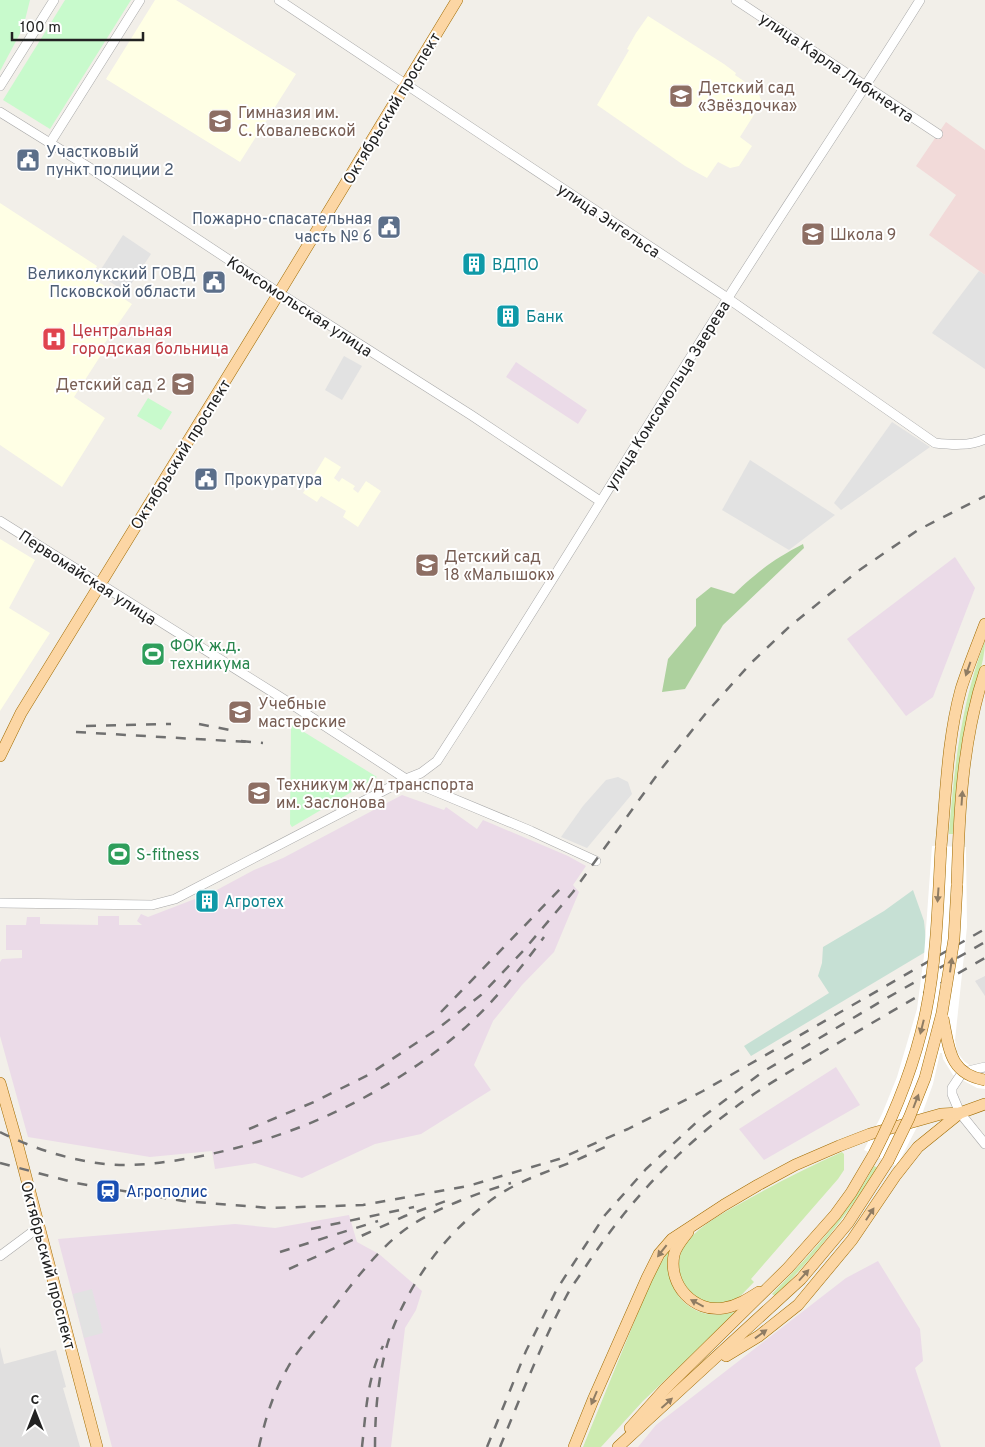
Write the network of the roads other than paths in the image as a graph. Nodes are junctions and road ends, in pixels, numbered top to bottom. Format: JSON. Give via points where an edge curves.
{"nodes":[{"id":1,"x":54,"y":0,"type":"edge"},
{"id":2,"x":140,"y":0,"type":"edge"},
{"id":3,"x":280,"y":0,"type":"edge"},
{"id":4,"x":457,"y":0,"type":"edge"},
{"id":5,"x":736,"y":0,"type":"edge"},
{"id":6,"x":920,"y":0,"type":"edge"},
{"id":7,"x":405,"y":84,"type":"junction"},
{"id":8,"x":0,"y":86,"type":"edge"},
{"id":9,"x":866,"y":86,"type":"junction"},
{"id":10,"x":0,"y":112,"type":"edge"},
{"id":11,"x":938,"y":134,"type":"dead end"},
{"id":12,"x":50,"y":143,"type":"junction"},
{"id":13,"x":279,"y":294,"type":"junction"},
{"id":14,"x":728,"y":299,"type":"junction"},
{"id":15,"x":985,"y":438,"type":"edge"},
{"id":16,"x":600,"y":501,"type":"junction"},
{"id":17,"x":0,"y":521,"type":"edge"},
{"id":18,"x":100,"y":584,"type":"junction"},
{"id":19,"x":985,"y":624,"type":"edge"},
{"id":20,"x":985,"y":671,"type":"edge"},
{"id":21,"x":0,"y":756,"type":"edge"},
{"id":22,"x":406,"y":779,"type":"junction"},
{"id":23,"x":596,"y":862,"type":"dead end"},
{"id":24,"x":0,"y":903,"type":"edge"},
{"id":25,"x":942,"y":1013,"type":"junction"},
{"id":26,"x":985,"y":1066,"type":"edge"},
{"id":27,"x":985,"y":1080,"type":"edge"},
{"id":28,"x":0,"y":1083,"type":"edge"},
{"id":29,"x":985,"y":1104,"type":"edge"},
{"id":30,"x":960,"y":1113,"type":"junction"},
{"id":31,"x":985,"y":1144,"type":"edge"},
{"id":32,"x":700,"y":1220,"type":"junction"},
{"id":33,"x":40,"y":1227,"type":"junction"},
{"id":34,"x":0,"y":1256,"type":"edge"},
{"id":35,"x":774,"y":1284,"type":"junction"},
{"id":36,"x":705,"y":1369,"type":"junction"},
{"id":37,"x":97,"y":1447,"type":"edge"},
{"id":38,"x":574,"y":1447,"type":"edge"},
{"id":39,"x":617,"y":1447,"type":"edge"}],
"edges":[{"from":1,"to":8,"type":"street"},
{"from":2,"to":12,"type":"street"},
{"from":3,"to":7,"type":"street","name":"улица Энгельса"},
{"from":4,"to":7,"type":"main road","name":"Октябрьский проспект"},
{"from":5,"to":9,"type":"street","name":"улица Карла Либкнехта"},
{"from":6,"to":9,"type":"street","name":"улица Комсомольца Зверева"},
{"from":7,"to":13,"type":"main road","name":"Октябрьский проспект"},
{"from":7,"to":14,"type":"street","name":"улица Энгельса"},
{"from":9,"to":11,"type":"street","name":"улица Карла Либкнехта"},
{"from":9,"to":14,"type":"street","name":"улица Комсомольца Зверева"},
{"from":10,"to":12,"type":"street","name":"Комсомольская улица"},
{"from":12,"to":13,"type":"street","name":"Комсомольская улица"},
{"from":13,"to":16,"type":"street","name":"Комсомольская улица"},
{"from":13,"to":18,"type":"main road","name":"Октябрьский проспект"},
{"from":14,"to":15,"type":"street","name":"улица Энгельса","via":[[935,443],[956,445]]},
{"from":14,"to":16,"type":"street","name":"улица Комсомольца Зверева"},
{"from":16,"to":22,"type":"street","name":"улица Комсомольца Зверева","via":[[437,761]]},
{"from":17,"to":18,"type":"street","name":"Первомайская улица"},
{"from":18,"to":21,"type":"main road","name":"Октябрьский проспект","via":[[20,713]]},
{"from":18,"to":22,"type":"street","name":"Первомайская улица"},
{"from":19,"to":35,"type":"main road","one_way":true,"bridge":true,"via":[[961,690],[951,743],[926,1011],[908,1076],[874,1154],[850,1193]]},
{"from":25,"to":20,"type":"main road","one_way":true,"bridge":true,"via":[[954,939],[967,745]]},
{"from":22,"to":23,"type":"street","name":"Первомайская улица","via":[[532,831]]},
{"from":22,"to":24,"type":"street","name":"улица Комсомольца Зверева","via":[[175,899],[152,905]]},
{"from":25,"to":27,"type":"main road","bridge":true,"via":[[952,1058],[965,1074]]},
{"from":36,"to":25,"type":"main road","one_way":true,"bridge":true,"via":[[801,1279],[848,1223],[888,1161],[909,1118],[925,1078]]},
{"from":26,"to":30,"type":"street","via":[[960,1076],[952,1088]]},
{"from":28,"to":33,"type":"main road","name":"Октябрьский проспект"},
{"from":29,"to":30,"type":"main road"},
{"from":30,"to":31,"type":"street"},
{"from":30,"to":32,"type":"main road","via":[[941,1114],[839,1146],[795,1165]]},
{"from":36,"to":30,"type":"main road","one_way":true,"via":[[759,1336],[798,1305],[852,1240],[918,1147]]},
{"from":35,"to":32,"type":"main road","one_way":true,"via":[[739,1304],[723,1309],[694,1303],[679,1287],[674,1255],[679,1244]]},
{"from":32,"to":38,"type":"main road","one_way":true,"via":[[672,1239],[659,1254]]},
{"from":33,"to":34,"type":"street"},
{"from":33,"to":37,"type":"main road","name":"Октябрьский проспект"},
{"from":35,"to":39,"type":"main road","via":[[665,1389]]},
{"from":39,"to":36,"type":"main road","one_way":true}]}
